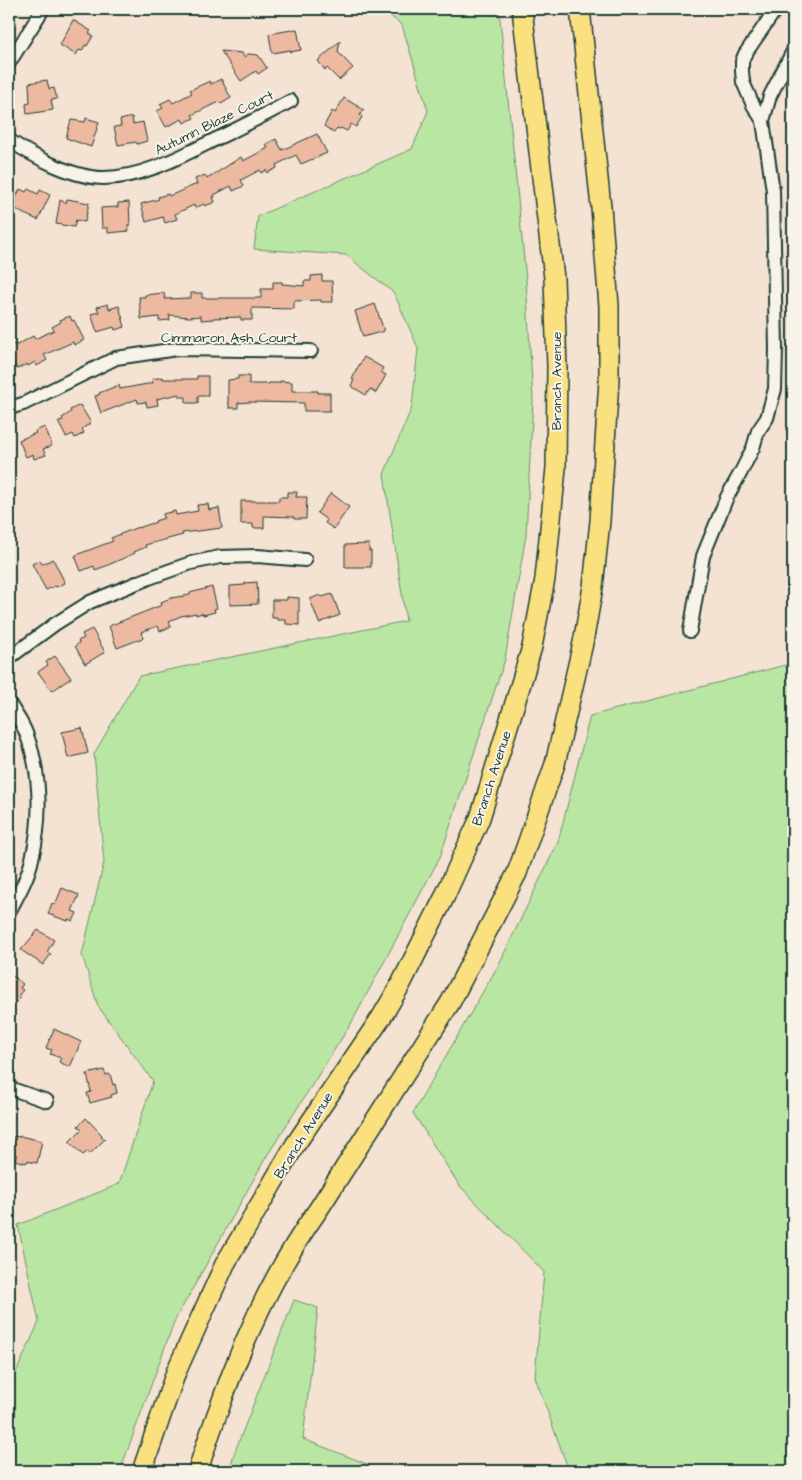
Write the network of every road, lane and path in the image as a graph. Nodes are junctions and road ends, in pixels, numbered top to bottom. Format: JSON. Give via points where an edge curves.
{"nodes":[{"id":1,"x":43,"y":9,"type":"edge"},
{"id":2,"x":522,"y":9,"type":"edge"},
{"id":3,"x":580,"y":9,"type":"edge"},
{"id":4,"x":776,"y":9,"type":"edge"},
{"id":5,"x":793,"y":51,"type":"edge"},
{"id":6,"x":9,"y":62,"type":"edge"},
{"id":7,"x":291,"y":101,"type":"dead end"},
{"id":8,"x":763,"y":120,"type":"junction"},
{"id":9,"x":9,"y":140,"type":"edge"},
{"id":10,"x":311,"y":351,"type":"dead end"},
{"id":11,"x":9,"y":408,"type":"edge"},
{"id":12,"x":305,"y":560,"type":"dead end"},
{"id":13,"x":690,"y":631,"type":"dead end"},
{"id":14,"x":9,"y":658,"type":"edge"},
{"id":15,"x":9,"y":703,"type":"edge"},
{"id":16,"x":9,"y":912,"type":"edge"},
{"id":17,"x":9,"y":1088,"type":"edge"},
{"id":18,"x":47,"y":1101,"type":"dead end"},
{"id":19,"x":142,"y":1471,"type":"edge"},
{"id":20,"x":198,"y":1471,"type":"edge"}],
"edges":[{"from":1,"to":6,"type":"street"},
{"from":2,"to":19,"type":"highway","name":"Branch Avenue","via":[[554,278],[557,367],[556,468],[545,579],[532,647],[480,818],[443,900],[381,1018],[295,1145],[225,1264],[176,1372]]},
{"from":3,"to":20,"type":"highway","via":[[609,306],[609,380],[593,587],[555,764],[517,873],[450,1003],[301,1234],[261,1306],[232,1372]]},
{"from":4,"to":8,"type":"street","via":[[742,61],[746,92]]},
{"from":5,"to":8,"type":"street","via":[[770,96]]},
{"from":7,"to":9,"type":"street","name":"Autumn Blaze Court","via":[[173,160],[131,175],[104,178],[80,174],[49,163]]},
{"from":8,"to":13,"type":"street","via":[[773,191],[775,389],[766,418],[727,497],[703,556]]},
{"from":10,"to":11,"type":"street","name":"Cimmaron Ash Court","via":[[177,349],[116,358]]},
{"from":12,"to":14,"type":"street","via":[[257,556],[220,557],[191,563],[90,602]]},
{"from":15,"to":16,"type":"street","via":[[26,731],[35,761],[39,794],[32,860]]},
{"from":17,"to":18,"type":"street"}]}
